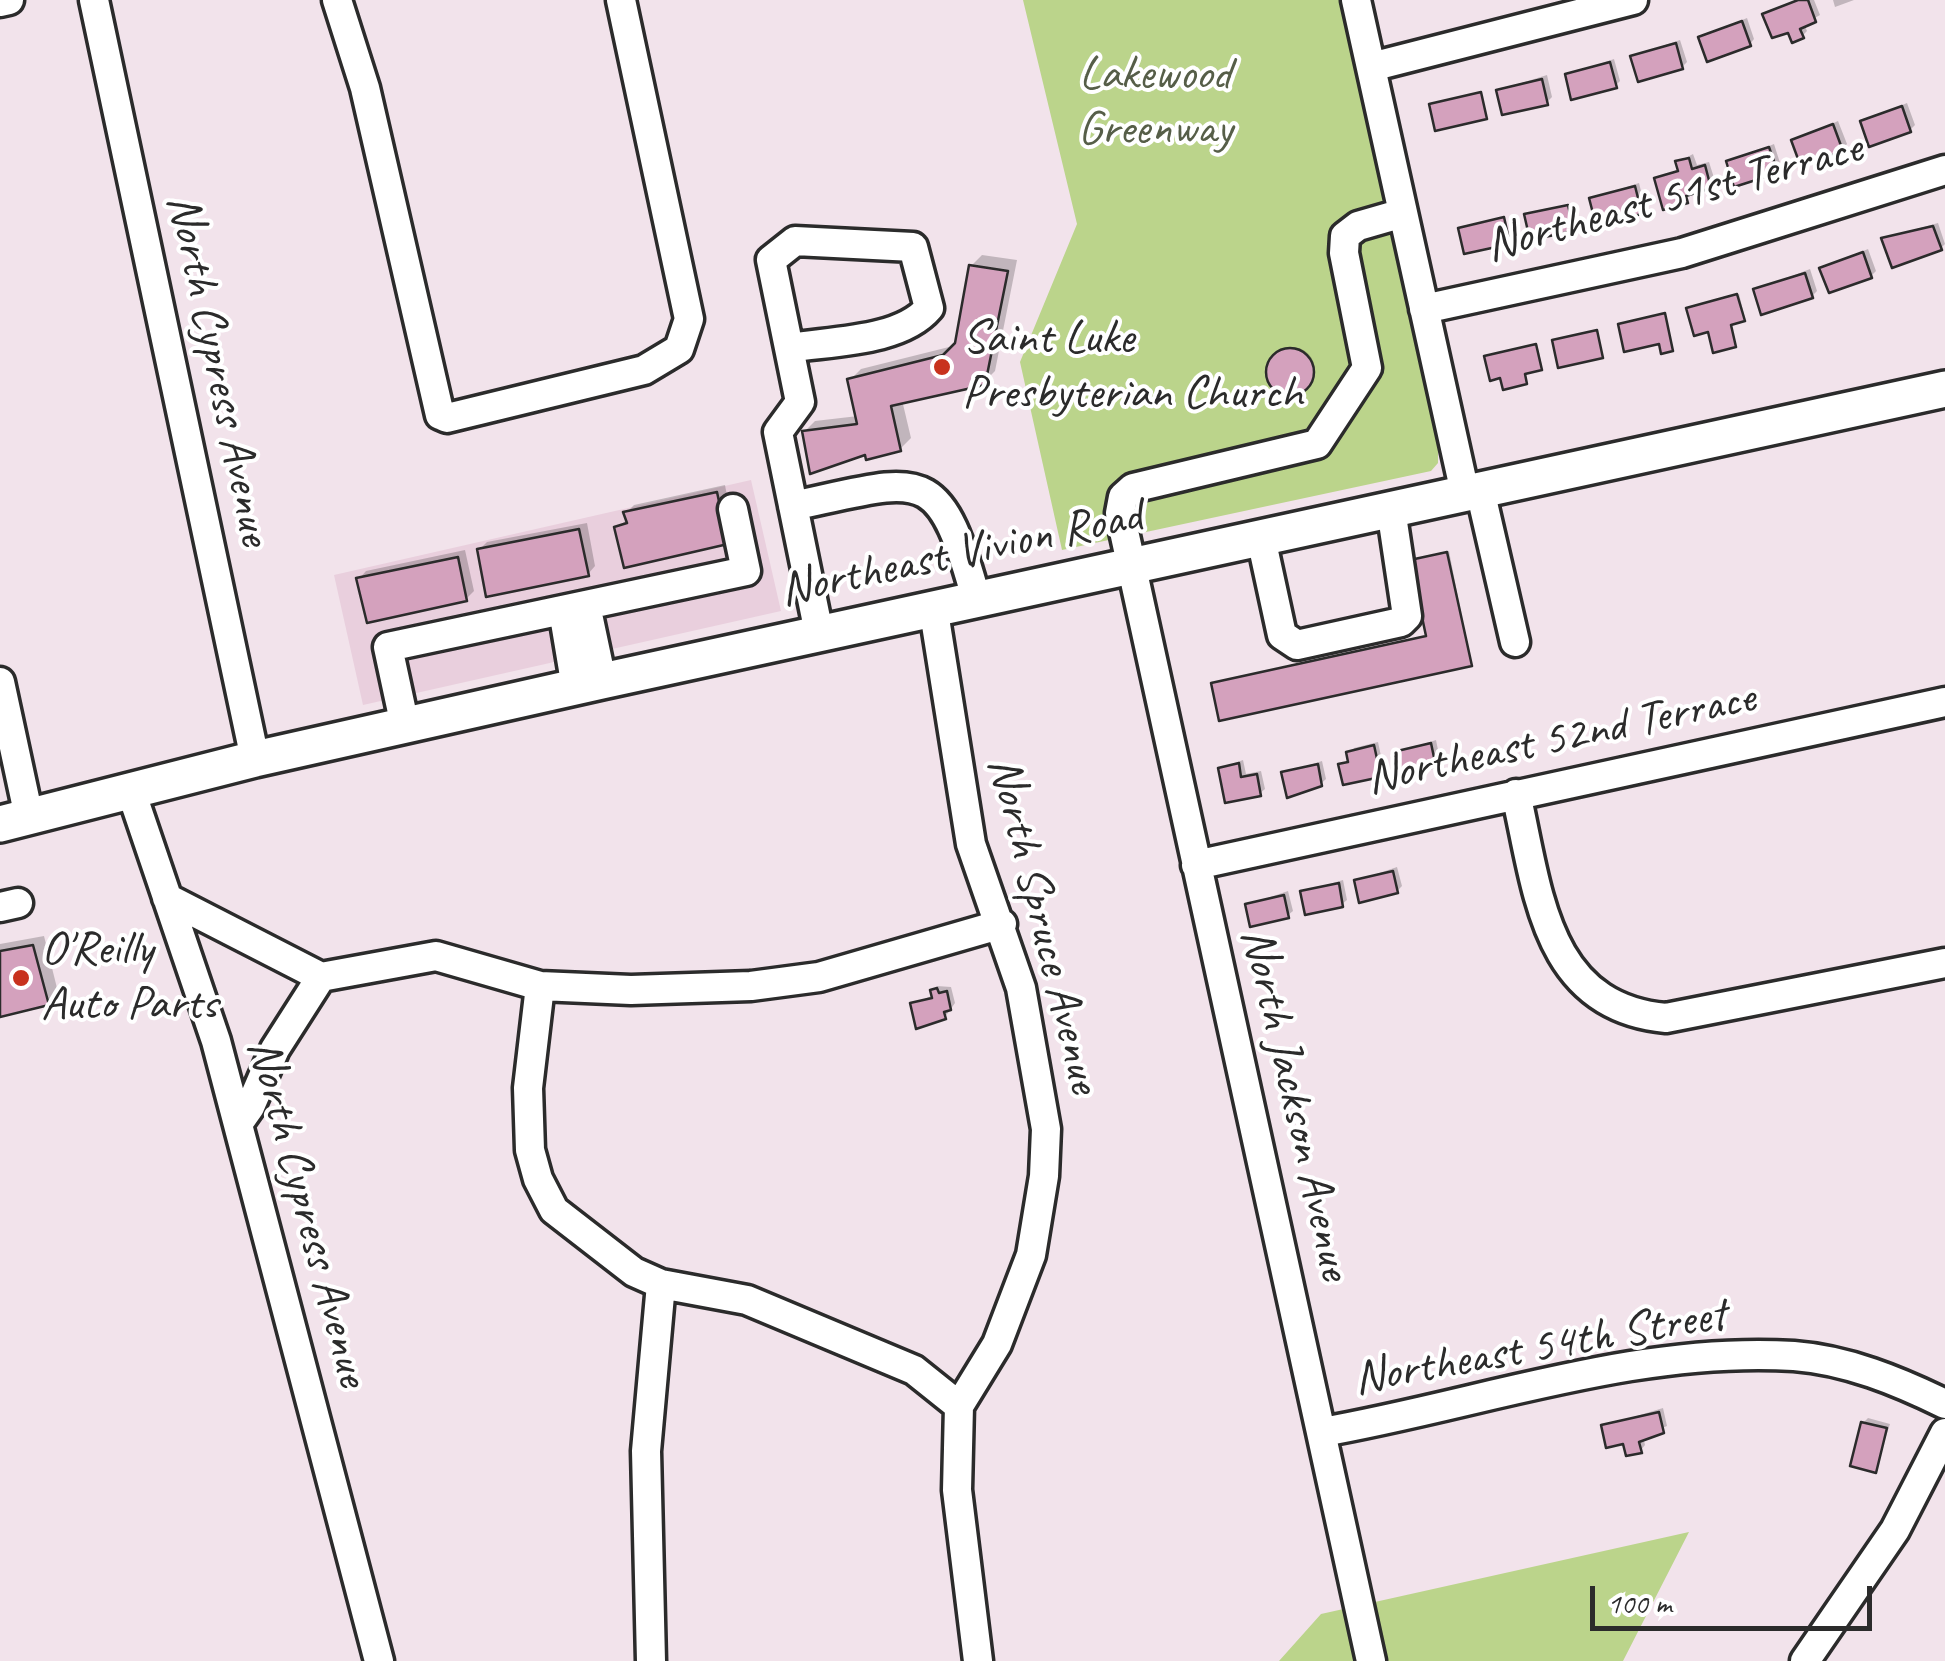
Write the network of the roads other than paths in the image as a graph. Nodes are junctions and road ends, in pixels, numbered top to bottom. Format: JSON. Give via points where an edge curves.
{"nodes":[{"id":1,"x":9,"y":0,"type":"edge"},
{"id":2,"x":94,"y":0,"type":"edge"},
{"id":3,"x":336,"y":0,"type":"edge"},
{"id":4,"x":620,"y":0,"type":"edge"},
{"id":5,"x":1356,"y":0,"type":"edge"},
{"id":6,"x":1633,"y":0,"type":"edge"},
{"id":7,"x":0,"y":2,"type":"edge"},
{"id":8,"x":1370,"y":67,"type":"junction"},
{"id":9,"x":1945,"y":170,"type":"edge"},
{"id":10,"x":1403,"y":214,"type":"junction"},
{"id":11,"x":1424,"y":310,"type":"junction"},
{"id":12,"x":790,"y":348,"type":"junction"},
{"id":13,"x":1945,"y":389,"type":"edge"},
{"id":14,"x":1472,"y":491,"type":"junction"},
{"id":15,"x":793,"y":506,"type":"junction"},
{"id":16,"x":733,"y":509,"type":"dead end"},
{"id":17,"x":1390,"y":510,"type":"junction"},
{"id":18,"x":1261,"y":538,"type":"junction"},
{"id":19,"x":1130,"y":567,"type":"junction"},
{"id":20,"x":977,"y":602,"type":"junction"},
{"id":21,"x":574,"y":608,"type":"junction"},
{"id":22,"x":934,"y":612,"type":"junction"},
{"id":23,"x":819,"y":633,"type":"junction"},
{"id":24,"x":1515,"y":642,"type":"dead end"},
{"id":25,"x":0,"y":682,"type":"edge"},
{"id":26,"x":589,"y":684,"type":"junction"},
{"id":27,"x":1945,"y":702,"type":"edge"},
{"id":28,"x":405,"y":726,"type":"junction"},
{"id":29,"x":255,"y":760,"type":"junction"},
{"id":30,"x":132,"y":794,"type":"junction"},
{"id":31,"x":1516,"y":794,"type":"junction"},
{"id":32,"x":15,"y":821,"type":"edge"},
{"id":33,"x":1196,"y":865,"type":"junction"},
{"id":34,"x":168,"y":898,"type":"junction"},
{"id":35,"x":1002,"y":924,"type":"junction"},
{"id":36,"x":1945,"y":963,"type":"edge"},
{"id":37,"x":321,"y":977,"type":"junction"},
{"id":38,"x":540,"y":986,"type":"junction"},
{"id":39,"x":238,"y":1124,"type":"junction"},
{"id":40,"x":661,"y":1284,"type":"junction"},
{"id":41,"x":1945,"y":1404,"type":"edge"},
{"id":42,"x":958,"y":1406,"type":"junction"},
{"id":43,"x":1322,"y":1432,"type":"junction"},
{"id":44,"x":1945,"y":1433,"type":"edge"},
{"id":45,"x":379,"y":1661,"type":"edge"},
{"id":46,"x":651,"y":1661,"type":"edge"},
{"id":47,"x":978,"y":1661,"type":"edge"},
{"id":48,"x":1371,"y":1661,"type":"edge"},
{"id":49,"x":1805,"y":1661,"type":"edge"}],
"edges":[{"from":1,"to":7,"type":"street"},
{"from":2,"to":29,"type":"street","name":"North Cypress Avenue"},
{"from":3,"to":4,"type":"street","via":[[365,88],[434,424],[644,370],[679,348],[689,319]]},
{"from":5,"to":8,"type":"street"},
{"from":6,"to":8,"type":"street"},
{"from":8,"to":10,"type":"street"},
{"from":9,"to":11,"type":"street","name":"Northeast 51st Terrace","via":[[1682,253]]},
{"from":10,"to":11,"type":"street"},
{"from":10,"to":19,"type":"street","name":"North Jackson Avenue","via":[[1345,236],[1367,368],[1317,444],[1133,488],[1120,513]]},
{"from":11,"to":14,"type":"street"},
{"from":12,"to":12,"type":"street","via":[[771,260],[781,248],[795,241],[913,247],[929,308],[923,315],[904,328]]},
{"from":12,"to":15,"type":"street","via":[[800,402],[778,432]]},
{"from":13,"to":14,"type":"main road","name":"Northeast Vivion Road"},
{"from":14,"to":17,"type":"main road","name":"Northeast Vivion Road"},
{"from":14,"to":24,"type":"street"},
{"from":15,"to":20,"type":"street","via":[[889,486],[921,488],[942,506],[960,538]]},
{"from":15,"to":23,"type":"street"},
{"from":16,"to":21,"type":"street","via":[[746,571]]},
{"from":17,"to":18,"type":"main road","name":"Northeast Vivion Road"},
{"from":17,"to":18,"type":"street","via":[[1406,616],[1297,645],[1282,634]]},
{"from":18,"to":19,"type":"main road","name":"Northeast Vivion Road"},
{"from":19,"to":20,"type":"main road","name":"Northeast Vivion Road"},
{"from":19,"to":33,"type":"street","name":"North Jackson Avenue"},
{"from":20,"to":22,"type":"main road","name":"Northeast Vivion Road"},
{"from":21,"to":26,"type":"street"},
{"from":21,"to":28,"type":"street","via":[[388,647]]},
{"from":22,"to":23,"type":"main road","name":"Northeast Vivion Road"},
{"from":22,"to":35,"type":"street","name":"North Spruce Avenue","via":[[971,844]]},
{"from":23,"to":26,"type":"main road","name":"Northeast Vivion Road"},
{"from":25,"to":32,"type":"street"},
{"from":26,"to":28,"type":"main road","name":"Northeast Vivion Road"},
{"from":27,"to":31,"type":"street","name":"Northeast 52nd Terrace"},
{"from":28,"to":29,"type":"main road","name":"Northeast Vivion Road"},
{"from":29,"to":30,"type":"main road","name":"Northeast Vivion Road"},
{"from":30,"to":32,"type":"main road","name":"Northeast Vivion Road"},
{"from":30,"to":34,"type":"street","name":"North Cypress Avenue"},
{"from":31,"to":33,"type":"street","name":"Northeast 52nd Terrace"},
{"from":31,"to":36,"type":"street","via":[[1556,946],[1590,989],[1638,1014],[1666,1018]]},
{"from":33,"to":43,"type":"street","name":"North Jackson Avenue"},
{"from":34,"to":37,"type":"street"},
{"from":34,"to":39,"type":"street","name":"North Cypress Avenue"},
{"from":35,"to":38,"type":"street","via":[[819,978],[682,990]]},
{"from":35,"to":42,"type":"street","name":"North Spruce Avenue","via":[[1038,1070],[1044,1176],[1016,1300]]},
{"from":37,"to":38,"type":"street","via":[[436,956]]},
{"from":37,"to":39,"type":"street","via":[[275,1048]]},
{"from":38,"to":40,"type":"street","via":[[528,1088],[538,1180],[554,1210],[634,1272]]},
{"from":39,"to":45,"type":"street","name":"North Cypress Avenue"},
{"from":40,"to":42,"type":"street","via":[[747,1300],[914,1370]]},
{"from":40,"to":46,"type":"street","via":[[646,1451]]},
{"from":41,"to":43,"type":"street","name":"Northeast 54th Street","via":[[1866,1370],[1796,1356],[1745,1356],[1646,1365]]},
{"from":42,"to":47,"type":"street","via":[[957,1490]]},
{"from":43,"to":48,"type":"street","name":"North Jackson Avenue"},
{"from":44,"to":49,"type":"street","via":[[1895,1530]]}]}
